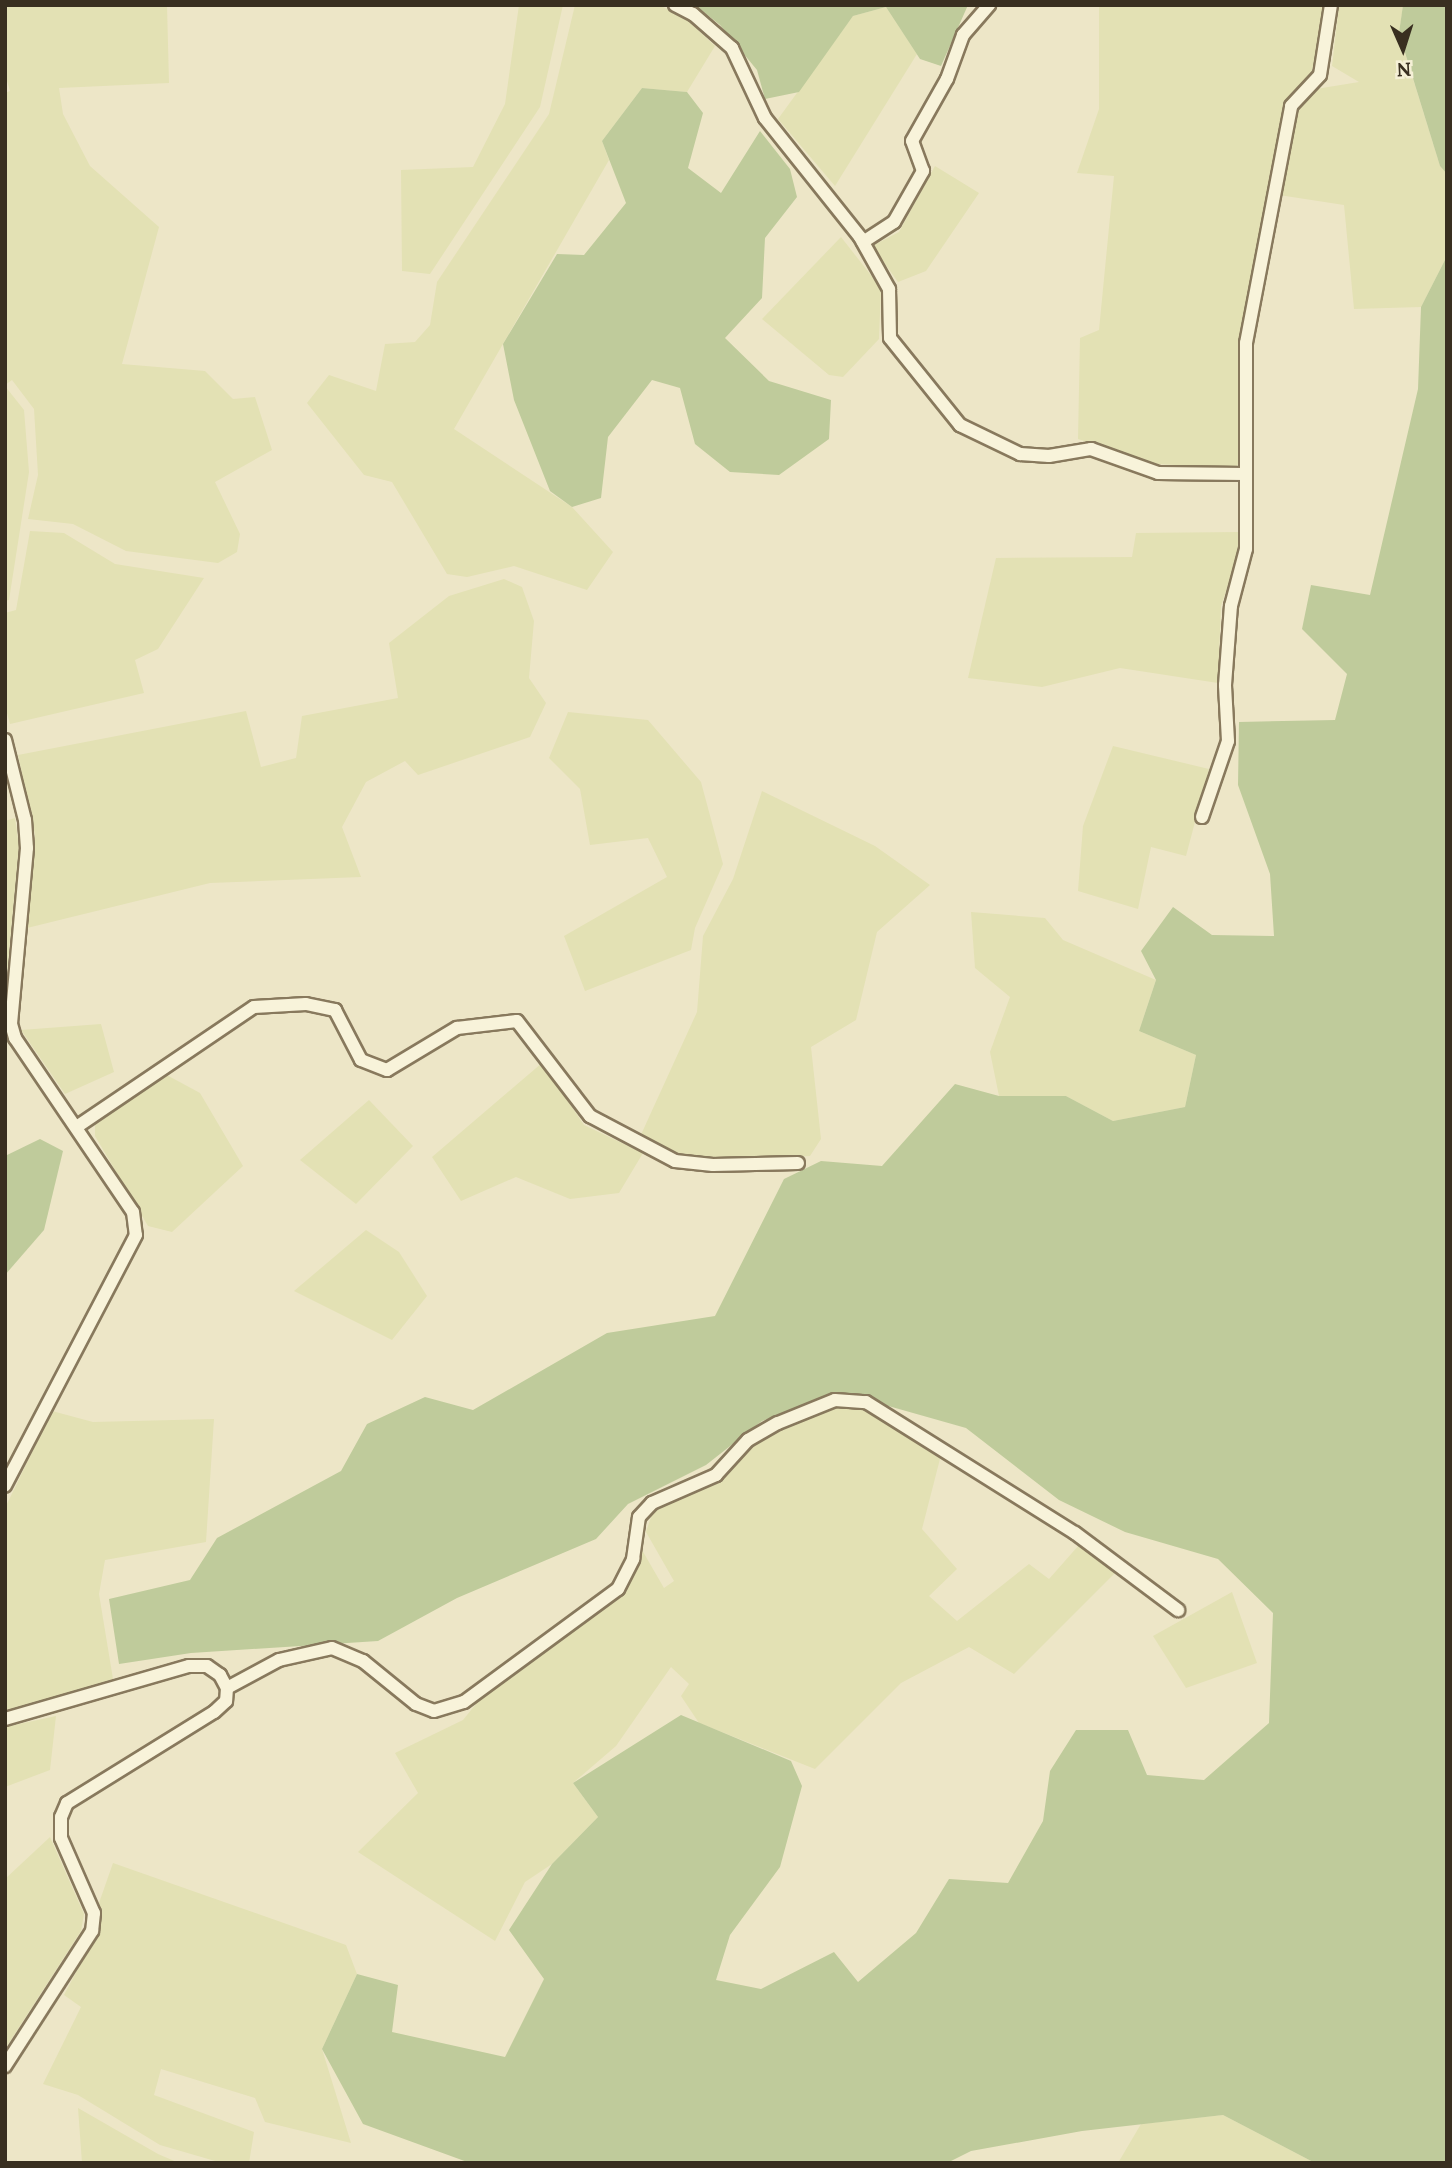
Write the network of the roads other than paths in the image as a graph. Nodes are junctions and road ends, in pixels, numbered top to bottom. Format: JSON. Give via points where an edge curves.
{"nodes":[{"id":1,"x":675,"y":5,"type":"edge"},
{"id":2,"x":989,"y":5,"type":"edge"},
{"id":3,"x":1331,"y":5,"type":"edge"},
{"id":4,"x":863,"y":242,"type":"junction"},
{"id":5,"x":1244,"y":474,"type":"junction"},
{"id":6,"x":5,"y":740,"type":"edge"},
{"id":7,"x":1202,"y":817,"type":"dead end"},
{"id":8,"x":78,"y":1126,"type":"junction"},
{"id":9,"x":798,"y":1163,"type":"dead end"},
{"id":10,"x":5,"y":1486,"type":"edge"},
{"id":11,"x":1178,"y":1610,"type":"dead end"},
{"id":12,"x":228,"y":1688,"type":"junction"},
{"id":13,"x":5,"y":1719,"type":"edge"},
{"id":14,"x":5,"y":2066,"type":"edge"}],
"edges":[{"from":1,"to":4,"type":"lane","via":[[693,14],[732,48],[765,118]]},
{"from":2,"to":4,"type":"lane","via":[[963,35],[947,79],[912,141],[923,171],[894,222]]},
{"from":3,"to":5,"type":"lane","via":[[1320,75],[1292,106],[1270,207],[1246,343],[1250,456]]},
{"from":4,"to":5,"type":"lane","via":[[889,289],[890,338],[960,425],[1020,454],[1049,456],[1091,449],[1158,472]]},
{"from":5,"to":7,"type":"lane","via":[[1246,549],[1231,606],[1225,685],[1228,741]]},
{"from":6,"to":8,"type":"lane","via":[[27,848],[11,1024],[15,1038]]},
{"from":8,"to":9,"type":"lane","via":[[254,1007],[306,1004],[335,1010],[361,1060],[387,1070],[457,1028],[517,1021],[590,1116],[676,1161],[713,1166]]},
{"from":8,"to":10,"type":"lane","via":[[133,1212],[136,1235]]},
{"from":11,"to":12,"type":"lane","via":[[1075,1533],[866,1402],[835,1400],[748,1440],[716,1475],[652,1503],[639,1517],[633,1559],[618,1589],[464,1702],[434,1711],[416,1704],[363,1661],[332,1648],[279,1660]]},
{"from":12,"to":13,"type":"lane","via":[[207,1666],[188,1666]]},
{"from":12,"to":14,"type":"lane","via":[[226,1702],[214,1712],[67,1804],[61,1817],[61,1838],[94,1913],[92,1931]]}]}
